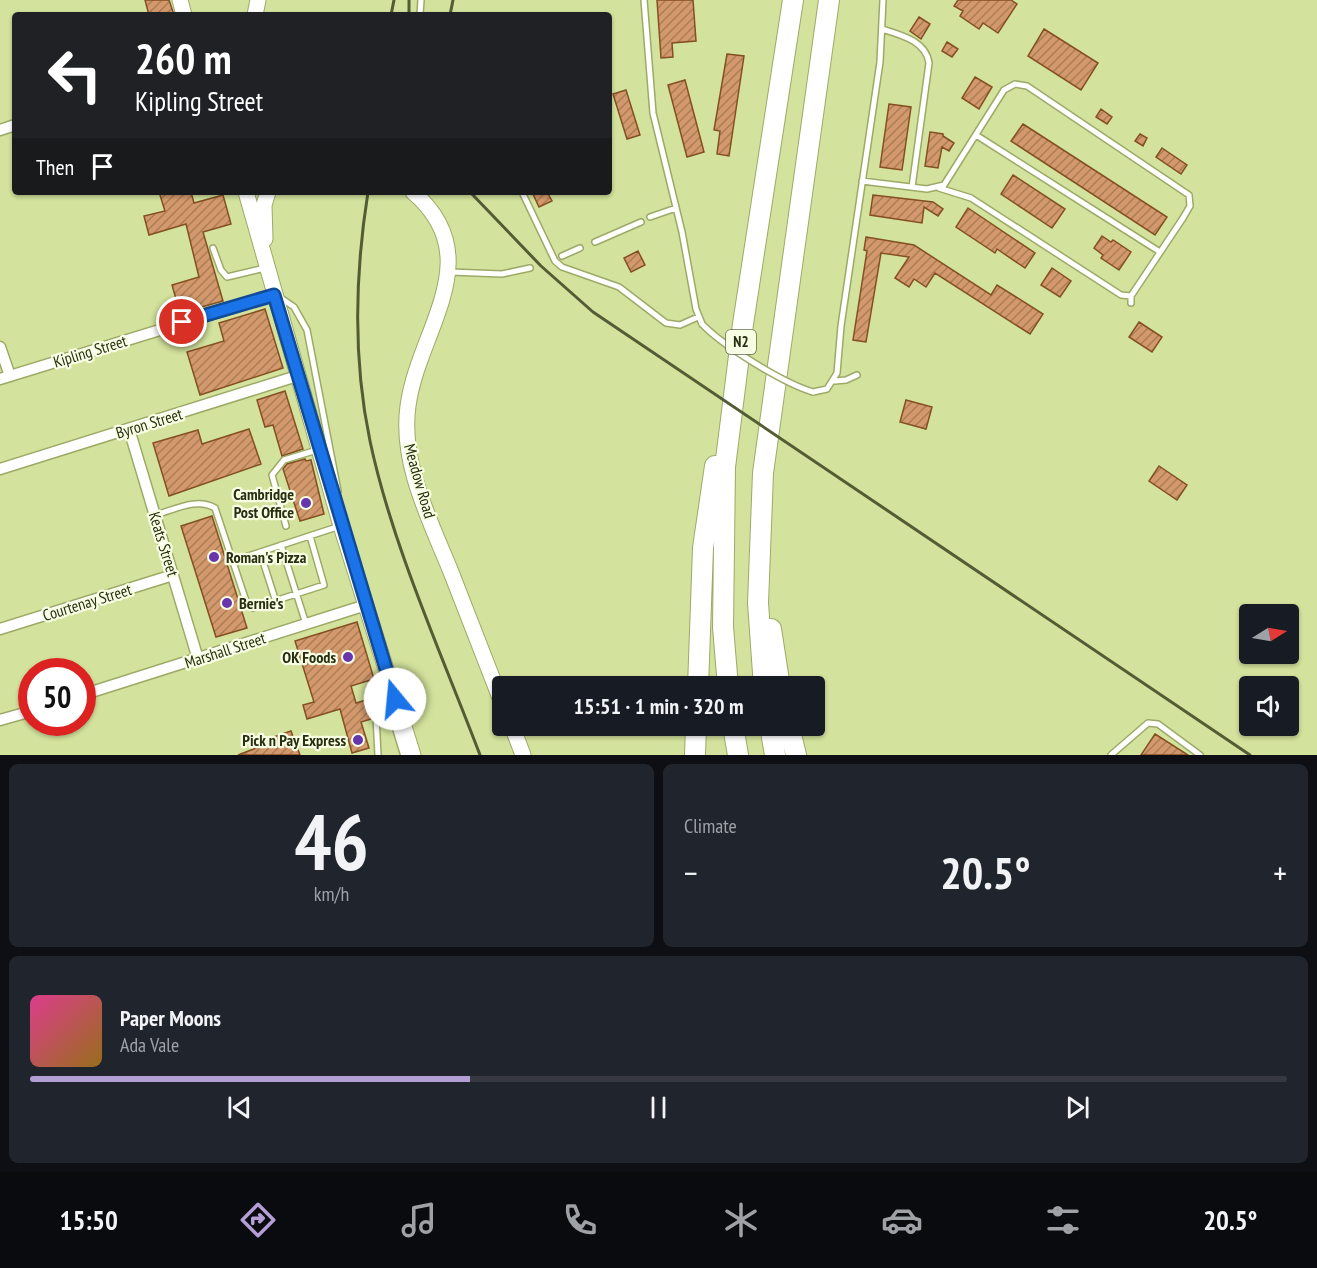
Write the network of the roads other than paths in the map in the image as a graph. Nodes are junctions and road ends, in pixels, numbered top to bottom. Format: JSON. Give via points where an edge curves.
{"nodes":[{"id":1,"x":644,"y":0,"type":"edge"},
{"id":2,"x":793,"y":0,"type":"edge"},
{"id":3,"x":829,"y":0,"type":"edge"},
{"id":4,"x":883,"y":0,"type":"edge"},
{"id":5,"x":882,"y":29,"type":"junction"},
{"id":6,"x":976,"y":135,"type":"junction"},
{"id":7,"x":862,"y":181,"type":"junction"},
{"id":8,"x":912,"y":187,"type":"junction"},
{"id":9,"x":939,"y":188,"type":"junction"},
{"id":10,"x":237,"y":195,"type":"edge"},
{"id":11,"x":247,"y":195,"type":"edge"},
{"id":12,"x":257,"y":195,"type":"edge"},
{"id":13,"x":267,"y":195,"type":"edge"},
{"id":14,"x":416,"y":195,"type":"edge"},
{"id":15,"x":523,"y":195,"type":"edge"},
{"id":16,"x":676,"y":208,"type":"junction"},
{"id":17,"x":650,"y":217,"type":"dead end"},
{"id":18,"x":641,"y":222,"type":"dead end"},
{"id":19,"x":595,"y":242,"type":"dead end"},
{"id":20,"x":213,"y":248,"type":"dead end"},
{"id":21,"x":580,"y":248,"type":"dead end"},
{"id":22,"x":1160,"y":252,"type":"junction"},
{"id":23,"x":562,"y":256,"type":"dead end"},
{"id":24,"x":265,"y":264,"type":"junction"},
{"id":25,"x":530,"y":268,"type":"dead end"},
{"id":26,"x":450,"y":272,"type":"junction"},
{"id":27,"x":274,"y":295,"type":"junction"},
{"id":28,"x":1131,"y":296,"type":"junction"},
{"id":29,"x":1131,"y":303,"type":"dead end"},
{"id":30,"x":698,"y":317,"type":"junction"},
{"id":31,"x":743,"y":324,"type":"junction"},
{"id":32,"x":783,"y":339,"type":"junction"},
{"id":33,"x":0,"y":347,"type":"edge"},
{"id":34,"x":857,"y":375,"type":"dead end"},
{"id":35,"x":297,"y":376,"type":"junction"},
{"id":36,"x":5,"y":377,"type":"edge"},
{"id":37,"x":835,"y":381,"type":"junction"},
{"id":38,"x":129,"y":429,"type":"junction"},
{"id":39,"x":319,"y":450,"type":"junction"},
{"id":40,"x":0,"y":470,"type":"edge"},
{"id":41,"x":155,"y":515,"type":"junction"},
{"id":42,"x":286,"y":526,"type":"dead end"},
{"id":43,"x":341,"y":526,"type":"junction"},
{"id":44,"x":310,"y":536,"type":"junction"},
{"id":45,"x":281,"y":545,"type":"junction"},
{"id":46,"x":260,"y":552,"type":"junction"},
{"id":47,"x":233,"y":561,"type":"junction"},
{"id":48,"x":173,"y":575,"type":"junction"},
{"id":49,"x":297,"y":596,"type":"junction"},
{"id":50,"x":276,"y":602,"type":"junction"},
{"id":51,"x":366,"y":605,"type":"junction"},
{"id":52,"x":306,"y":625,"type":"junction"},
{"id":53,"x":0,"y":629,"type":"edge"},
{"id":54,"x":198,"y":659,"type":"junction"},
{"id":55,"x":698,"y":676,"type":"edge"},
{"id":56,"x":727,"y":676,"type":"edge"},
{"id":57,"x":763,"y":676,"type":"edge"},
{"id":58,"x":778,"y":676,"type":"edge"},
{"id":59,"x":492,"y":677,"type":"edge"},
{"id":60,"x":386,"y":683,"type":"junction"},
{"id":61,"x":96,"y":691,"type":"edge"},
{"id":62,"x":18,"y":715,"type":"edge"},
{"id":63,"x":0,"y":720,"type":"edge"},
{"id":64,"x":516,"y":736,"type":"edge"},
{"id":65,"x":696,"y":736,"type":"edge"},
{"id":66,"x":735,"y":736,"type":"edge"},
{"id":67,"x":772,"y":736,"type":"edge"},
{"id":68,"x":791,"y":736,"type":"edge"},
{"id":69,"x":406,"y":754,"type":"edge"},
{"id":70,"x":378,"y":755,"type":"edge"},
{"id":71,"x":523,"y":755,"type":"edge"},
{"id":72,"x":695,"y":755,"type":"edge"},
{"id":73,"x":738,"y":755,"type":"edge"},
{"id":74,"x":775,"y":755,"type":"edge"},
{"id":75,"x":796,"y":755,"type":"edge"},
{"id":76,"x":1111,"y":755,"type":"edge"},
{"id":77,"x":1200,"y":755,"type":"edge"}],
"edges":[{"from":1,"to":16,"type":"lane","via":[[653,113]]},
{"from":2,"to":31,"type":"highway","number":"N2"},
{"from":3,"to":32,"type":"highway","number":"N2"},
{"from":4,"to":5,"type":"lane"},
{"from":5,"to":7,"type":"lane"},
{"from":5,"to":8,"type":"lane","via":[[919,45],[928,55]]},
{"from":6,"to":9,"type":"lane"},
{"from":6,"to":22,"type":"lane"},
{"from":6,"to":22,"type":"lane","via":[[1004,90],[1015,84],[1027,86],[1189,195],[1190,206]]},
{"from":7,"to":8,"type":"lane"},
{"from":7,"to":37,"type":"lane"},
{"from":8,"to":9,"type":"lane"},
{"from":9,"to":28,"type":"lane","via":[[971,198],[1121,295]]},
{"from":10,"to":24,"type":"main road","via":[[251,240]]},
{"from":11,"to":24,"type":"main road"},
{"from":12,"to":24,"type":"main road"},
{"from":13,"to":24,"type":"main road"},
{"from":14,"to":26,"type":"main road","name":"Meadow Road","via":[[442,227]]},
{"from":15,"to":30,"type":"lane","via":[[555,261],[562,267],[619,287],[666,323],[680,325]]},
{"from":16,"to":17,"type":"lane"},
{"from":16,"to":30,"type":"lane"},
{"from":18,"to":19,"type":"lane"},
{"from":20,"to":24,"type":"lane","via":[[227,277]]},
{"from":21,"to":23,"type":"lane"},
{"from":22,"to":28,"type":"lane"},
{"from":24,"to":27,"type":"main road"},
{"from":25,"to":26,"type":"lane","via":[[493,274]]},
{"from":26,"to":59,"type":"main road","name":"Meadow Road","via":[[414,377],[408,406],[408,440],[427,510]]},
{"from":27,"to":35,"type":"main road"},
{"from":27,"to":36,"type":"street","name":"Kipling Street"},
{"from":27,"to":43,"type":"lane","via":[[294,307],[307,330],[340,500]]},
{"from":28,"to":29,"type":"lane"},
{"from":30,"to":37,"type":"lane","bridge":true,"via":[[715,336],[787,382],[813,392],[827,389]]},
{"from":31,"to":55,"type":"highway","via":[[709,501]]},
{"from":31,"to":56,"type":"highway","number":"N2","via":[[725,467],[723,627]]},
{"from":32,"to":57,"type":"highway","number":"N2","via":[[763,473],[759,538]]},
{"from":32,"to":58,"type":"highway","via":[[769,470],[766,551]]},
{"from":33,"to":36,"type":"street","name":"Kipling Street"},
{"from":34,"to":37,"type":"lane"},
{"from":35,"to":38,"type":"street","name":"Byron Street"},
{"from":35,"to":39,"type":"main road"},
{"from":38,"to":40,"type":"street","name":"Byron Street"},
{"from":38,"to":41,"type":"street","name":"Keats Street"},
{"from":39,"to":42,"type":"lane","via":[[284,460],[272,475]]},
{"from":39,"to":43,"type":"main road"},
{"from":41,"to":47,"type":"lane","via":[[207,503],[215,508]]},
{"from":41,"to":48,"type":"street","name":"Keats Street"},
{"from":43,"to":44,"type":"lane"},
{"from":43,"to":51,"type":"main road"},
{"from":44,"to":45,"type":"lane"},
{"from":44,"to":49,"type":"lane","via":[[324,585]]},
{"from":45,"to":46,"type":"lane"},
{"from":45,"to":49,"type":"lane"},
{"from":46,"to":47,"type":"lane"},
{"from":46,"to":50,"type":"lane"},
{"from":47,"to":50,"type":"lane","via":[[248,606],[258,608]]},
{"from":48,"to":53,"type":"street","name":"Courtenay Street"},
{"from":48,"to":54,"type":"street","name":"Keats Street"},
{"from":49,"to":50,"type":"lane"},
{"from":49,"to":52,"type":"lane"},
{"from":51,"to":52,"type":"street","name":"Marshall Street"},
{"from":51,"to":60,"type":"main road"},
{"from":52,"to":54,"type":"street","name":"Marshall Street"},
{"from":54,"to":61,"type":"street","name":"Marshall Street"},
{"from":60,"to":69,"type":"main road"},
{"from":60,"to":70,"type":"lane","via":[[375,697]]},
{"from":62,"to":63,"type":"street"},
{"from":64,"to":71,"type":"main road"},
{"from":65,"to":72,"type":"highway"},
{"from":66,"to":73,"type":"highway"},
{"from":67,"to":74,"type":"highway"},
{"from":68,"to":75,"type":"highway"},
{"from":76,"to":77,"type":"lane","via":[[1148,723],[1158,724]]}]}
